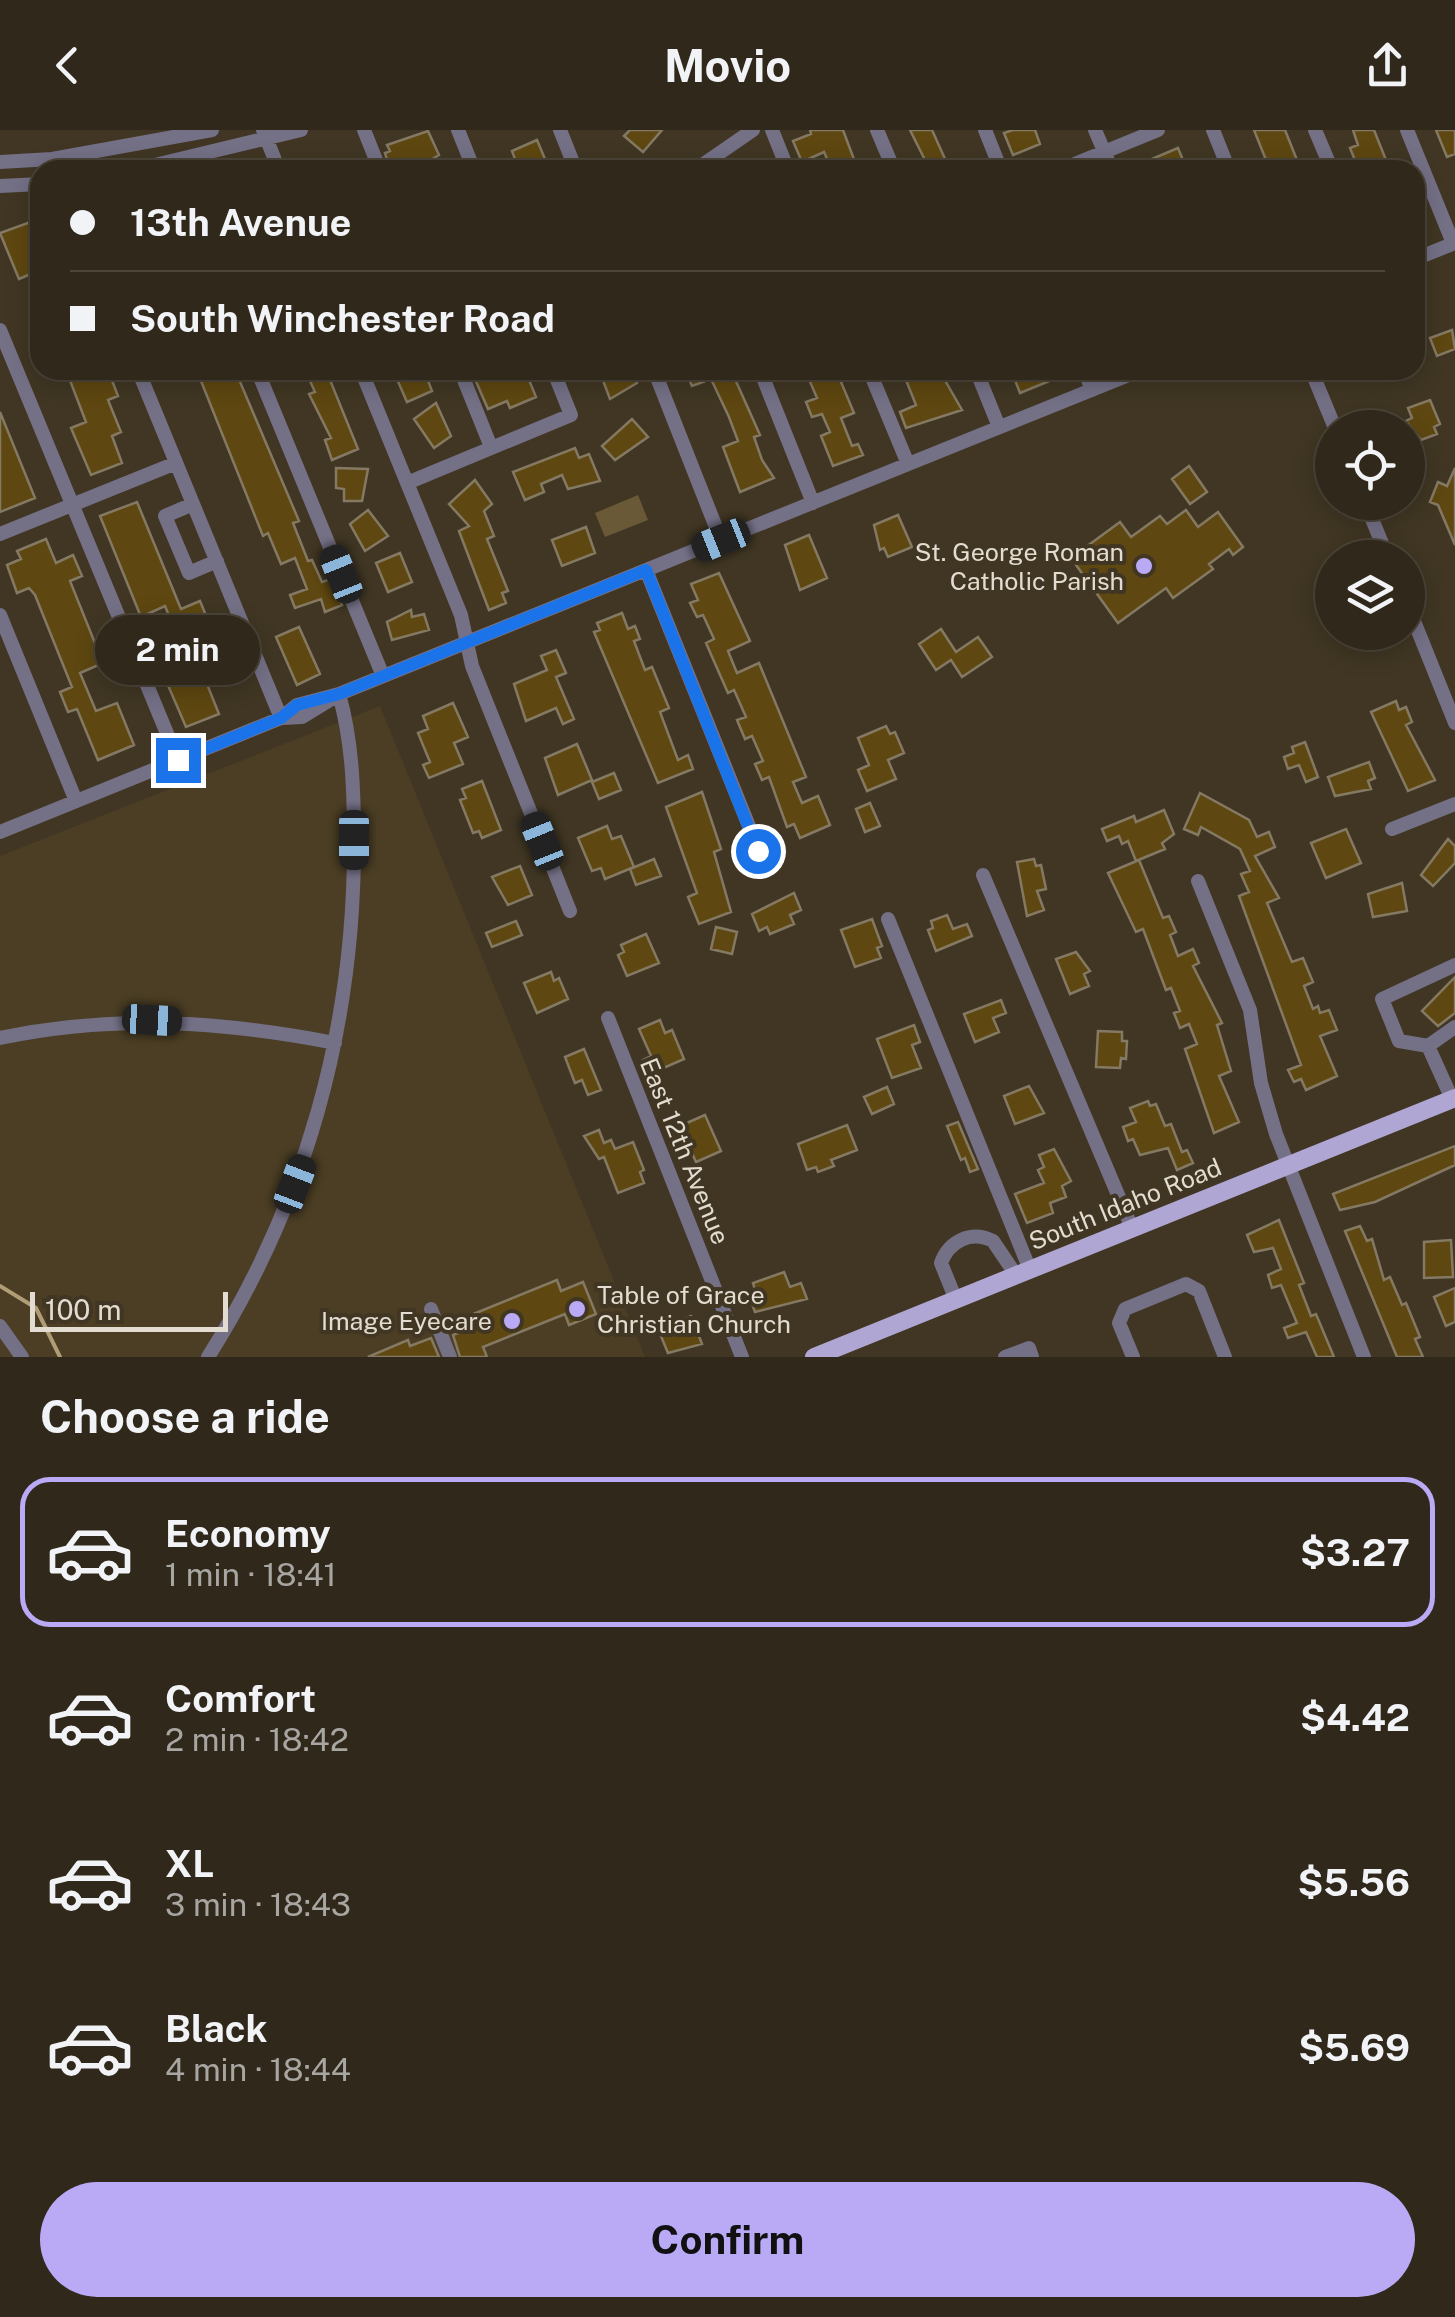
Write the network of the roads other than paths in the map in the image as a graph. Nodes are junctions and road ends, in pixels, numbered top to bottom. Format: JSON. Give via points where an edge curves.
{"nodes":[{"id":1,"x":212,"y":130,"type":"edge"},
{"id":2,"x":301,"y":130,"type":"edge"},
{"id":3,"x":364,"y":130,"type":"edge"},
{"id":4,"x":458,"y":130,"type":"edge"},
{"id":5,"x":560,"y":130,"type":"edge"},
{"id":6,"x":753,"y":130,"type":"edge"},
{"id":7,"x":772,"y":130,"type":"edge"},
{"id":8,"x":877,"y":130,"type":"edge"},
{"id":9,"x":985,"y":130,"type":"edge"},
{"id":10,"x":1095,"y":130,"type":"edge"},
{"id":11,"x":1158,"y":130,"type":"edge"},
{"id":12,"x":1212,"y":130,"type":"edge"},
{"id":13,"x":1315,"y":130,"type":"edge"},
{"id":14,"x":1408,"y":130,"type":"edge"},
{"id":15,"x":265,"y":135,"type":"edge"},
{"id":16,"x":160,"y":136,"type":"edge"},
{"id":17,"x":1104,"y":152,"type":"junction"},
{"id":18,"x":30,"y":160,"type":"edge"},
{"id":19,"x":35,"y":160,"type":"edge"},
{"id":20,"x":194,"y":160,"type":"edge"},
{"id":21,"x":275,"y":160,"type":"edge"},
{"id":22,"x":376,"y":160,"type":"edge"},
{"id":23,"x":470,"y":160,"type":"edge"},
{"id":24,"x":572,"y":160,"type":"edge"},
{"id":25,"x":710,"y":160,"type":"edge"},
{"id":26,"x":784,"y":160,"type":"edge"},
{"id":27,"x":890,"y":160,"type":"edge"},
{"id":28,"x":997,"y":160,"type":"edge"},
{"id":29,"x":1084,"y":160,"type":"edge"},
{"id":30,"x":1108,"y":160,"type":"edge"},
{"id":31,"x":1225,"y":160,"type":"edge"},
{"id":32,"x":1328,"y":160,"type":"edge"},
{"id":33,"x":1416,"y":160,"type":"edge"},
{"id":34,"x":0,"y":162,"type":"edge"},
{"id":35,"x":30,"y":184,"type":"edge"},
{"id":36,"x":0,"y":186,"type":"edge"},
{"id":37,"x":1425,"y":187,"type":"edge"},
{"id":38,"x":1454,"y":243,"type":"edge"},
{"id":39,"x":1425,"y":255,"type":"edge"},
{"id":40,"x":0,"y":330,"type":"edge"},
{"id":41,"x":142,"y":380,"type":"edge"},
{"id":42,"x":262,"y":380,"type":"edge"},
{"id":43,"x":365,"y":380,"type":"edge"},
{"id":44,"x":464,"y":380,"type":"edge"},
{"id":45,"x":557,"y":380,"type":"edge"},
{"id":46,"x":658,"y":380,"type":"edge"},
{"id":47,"x":764,"y":380,"type":"edge"},
{"id":48,"x":873,"y":380,"type":"edge"},
{"id":49,"x":980,"y":380,"type":"edge"},
{"id":50,"x":1088,"y":380,"type":"edge"},
{"id":51,"x":1116,"y":380,"type":"edge"},
{"id":52,"x":1315,"y":380,"type":"edge"},
{"id":53,"x":1092,"y":390,"type":"junction"},
{"id":54,"x":1327,"y":410,"type":"edge"},
{"id":55,"x":999,"y":428,"type":"junction"},
{"id":56,"x":492,"y":447,"type":"junction"},
{"id":57,"x":176,"y":463,"type":"junction"},
{"id":58,"x":908,"y":464,"type":"junction"},
{"id":59,"x":407,"y":483,"type":"junction"},
{"id":60,"x":813,"y":503,"type":"junction"},
{"id":61,"x":193,"y":504,"type":"junction"},
{"id":62,"x":74,"y":505,"type":"junction"},
{"id":63,"x":0,"y":534,"type":"edge"},
{"id":64,"x":721,"y":540,"type":"junction"},
{"id":65,"x":216,"y":562,"type":"junction"},
{"id":66,"x":646,"y":570,"type":"junction"},
{"id":67,"x":0,"y":615,"type":"edge"},
{"id":68,"x":468,"y":642,"type":"junction"},
{"id":69,"x":1425,"y":648,"type":"edge"},
{"id":70,"x":383,"y":676,"type":"junction"},
{"id":71,"x":339,"y":694,"type":"junction"},
{"id":72,"x":281,"y":718,"type":"junction"},
{"id":73,"x":1455,"y":723,"type":"edge"},
{"id":74,"x":178,"y":760,"type":"junction"},
{"id":75,"x":76,"y":801,"type":"junction"},
{"id":76,"x":1455,"y":804,"type":"edge"},
{"id":77,"x":1392,"y":829,"type":"dead end"},
{"id":78,"x":0,"y":832,"type":"edge"},
{"id":79,"x":758,"y":851,"type":"dead end"},
{"id":80,"x":983,"y":875,"type":"dead end"},
{"id":81,"x":1198,"y":882,"type":"dead end"},
{"id":82,"x":570,"y":911,"type":"dead end"},
{"id":83,"x":888,"y":920,"type":"dead end"},
{"id":84,"x":1455,"y":965,"type":"edge"},
{"id":85,"x":608,"y":1018,"type":"dead end"},
{"id":86,"x":1455,"y":1027,"type":"edge"},
{"id":87,"x":0,"y":1038,"type":"edge"},
{"id":88,"x":334,"y":1043,"type":"junction"},
{"id":89,"x":1428,"y":1046,"type":"junction"},
{"id":90,"x":1454,"y":1099,"type":"edge"},
{"id":91,"x":1288,"y":1165,"type":"junction"},
{"id":92,"x":1132,"y":1228,"type":"junction"},
{"id":93,"x":1023,"y":1272,"type":"junction"},
{"id":94,"x":956,"y":1300,"type":"junction"},
{"id":95,"x":431,"y":1309,"type":"dead end"},
{"id":96,"x":0,"y":1326,"type":"edge"},
{"id":97,"x":22,"y":1357,"type":"edge"},
{"id":98,"x":208,"y":1357,"type":"edge"},
{"id":99,"x":450,"y":1357,"type":"edge"},
{"id":100,"x":742,"y":1357,"type":"edge"},
{"id":101,"x":814,"y":1357,"type":"edge"},
{"id":102,"x":1005,"y":1357,"type":"edge"},
{"id":103,"x":1032,"y":1357,"type":"edge"},
{"id":104,"x":1133,"y":1357,"type":"edge"},
{"id":105,"x":1225,"y":1357,"type":"edge"},
{"id":106,"x":1364,"y":1357,"type":"edge"}],
"edges":[{"from":1,"to":16,"type":"street"},
{"from":2,"to":15,"type":"street"},
{"from":3,"to":22,"type":"street"},
{"from":4,"to":23,"type":"street"},
{"from":5,"to":24,"type":"street"},
{"from":6,"to":25,"type":"street"},
{"from":7,"to":26,"type":"street"},
{"from":8,"to":27,"type":"street"},
{"from":9,"to":28,"type":"street"},
{"from":10,"to":17,"type":"street"},
{"from":11,"to":17,"type":"street"},
{"from":12,"to":31,"type":"street"},
{"from":13,"to":32,"type":"street"},
{"from":14,"to":33,"type":"street"},
{"from":15,"to":20,"type":"street"},
{"from":15,"to":21,"type":"street"},
{"from":16,"to":19,"type":"street"},
{"from":17,"to":29,"type":"street"},
{"from":17,"to":30,"type":"street"},
{"from":18,"to":34,"type":"street"},
{"from":35,"to":36,"type":"street"},
{"from":37,"to":38,"type":"street"},
{"from":38,"to":39,"type":"street"},
{"from":40,"to":62,"type":"street"},
{"from":41,"to":57,"type":"street"},
{"from":42,"to":70,"type":"street"},
{"from":43,"to":59,"type":"street"},
{"from":44,"to":56,"type":"street"},
{"from":45,"to":56,"type":"street","via":[[571,415]]},
{"from":46,"to":64,"type":"street"},
{"from":47,"to":60,"type":"street"},
{"from":48,"to":58,"type":"street"},
{"from":49,"to":55,"type":"street"},
{"from":50,"to":53,"type":"street"},
{"from":51,"to":53,"type":"street"},
{"from":52,"to":54,"type":"street"},
{"from":53,"to":55,"type":"street"},
{"from":55,"to":58,"type":"street"},
{"from":56,"to":59,"type":"street"},
{"from":57,"to":61,"type":"street"},
{"from":57,"to":62,"type":"street"},
{"from":58,"to":60,"type":"street"},
{"from":59,"to":68,"type":"street"},
{"from":60,"to":64,"type":"street"},
{"from":61,"to":65,"type":"street"},
{"from":61,"to":65,"type":"street","via":[[165,516],[189,573]]},
{"from":62,"to":63,"type":"street"},
{"from":62,"to":74,"type":"street"},
{"from":64,"to":66,"type":"street"},
{"from":65,"to":72,"type":"street"},
{"from":66,"to":68,"type":"street"},
{"from":66,"to":79,"type":"street"},
{"from":67,"to":75,"type":"street"},
{"from":68,"to":70,"type":"street"},
{"from":68,"to":82,"type":"street"},
{"from":69,"to":73,"type":"street"},
{"from":70,"to":71,"type":"street"},
{"from":71,"to":72,"type":"street","via":[[302,717]]},
{"from":71,"to":88,"type":"street","via":[[350,743],[354,878]]},
{"from":72,"to":74,"type":"street"},
{"from":74,"to":75,"type":"street"},
{"from":75,"to":78,"type":"street"},
{"from":76,"to":77,"type":"street"},
{"from":80,"to":92,"type":"street"},
{"from":81,"to":91,"type":"street","via":[[1250,1010],[1264,1099]]},
{"from":83,"to":93,"type":"street"},
{"from":84,"to":89,"type":"street","via":[[1382,999],[1399,1040]]},
{"from":85,"to":100,"type":"street","name":"East 12th Avenue"},
{"from":86,"to":89,"type":"street"},
{"from":87,"to":88,"type":"street","via":[[152,1020],[253,1027]]},
{"from":88,"to":98,"type":"street","via":[[323,1101],[286,1206],[256,1275]]},
{"from":89,"to":90,"type":"street"},
{"from":90,"to":91,"type":"main road","name":"South Idaho Road"},
{"from":91,"to":92,"type":"main road","name":"South Idaho Road"},
{"from":91,"to":106,"type":"street"},
{"from":92,"to":93,"type":"main road","name":"South Idaho Road"},
{"from":93,"to":94,"type":"main road","name":"South Idaho Road"},
{"from":93,"to":94,"type":"street","via":[[993,1241],[958,1241],[941,1263]]},
{"from":94,"to":101,"type":"main road","name":"South Idaho Road"},
{"from":95,"to":99,"type":"street"},
{"from":96,"to":97,"type":"street"},
{"from":102,"to":103,"type":"street","via":[[1029,1348]]},
{"from":104,"to":105,"type":"street","via":[[1119,1323],[1125,1309],[1186,1284],[1198,1292]]}]}
